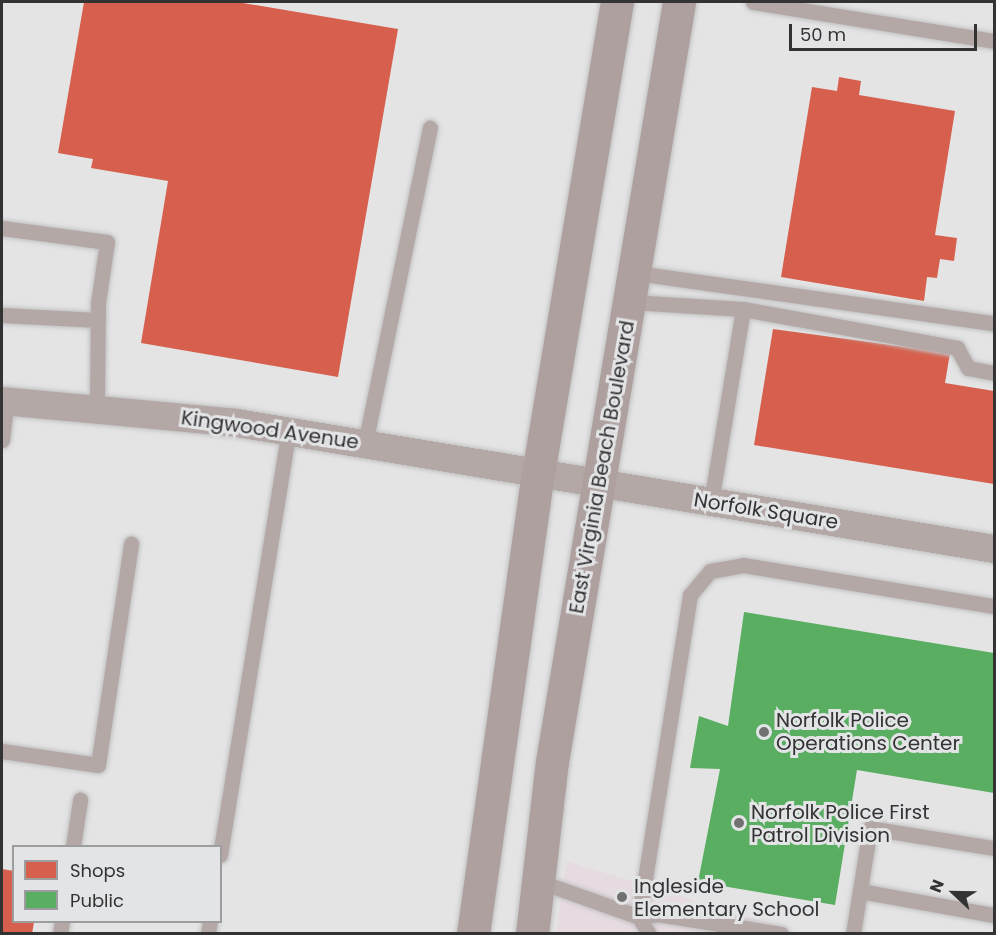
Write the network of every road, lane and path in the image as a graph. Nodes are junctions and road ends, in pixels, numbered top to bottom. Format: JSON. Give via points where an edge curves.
{"nodes":[{"id":1,"x":617,"y":2,"type":"edge"},
{"id":2,"x":679,"y":2,"type":"edge"},
{"id":3,"x":753,"y":2,"type":"edge"},
{"id":4,"x":994,"y":41,"type":"edge"},
{"id":5,"x":430,"y":128,"type":"dead end"},
{"id":6,"x":2,"y":228,"type":"edge"},
{"id":7,"x":633,"y":288,"type":"junction"},
{"id":8,"x":743,"y":309,"type":"junction"},
{"id":9,"x":2,"y":315,"type":"edge"},
{"id":10,"x":98,"y":320,"type":"junction"},
{"id":11,"x":994,"y":323,"type":"edge"},
{"id":12,"x":994,"y":373,"type":"edge"},
{"id":13,"x":4,"y":401,"type":"edge"},
{"id":14,"x":97,"y":407,"type":"junction"},
{"id":15,"x":289,"y":431,"type":"junction"},
{"id":16,"x":2,"y":440,"type":"edge"},
{"id":17,"x":365,"y":444,"type":"junction"},
{"id":18,"x":538,"y":474,"type":"junction"},
{"id":19,"x":599,"y":484,"type":"junction"},
{"id":20,"x":711,"y":502,"type":"junction"},
{"id":21,"x":131,"y":543,"type":"dead end"},
{"id":22,"x":994,"y":549,"type":"edge"},
{"id":23,"x":994,"y":606,"type":"edge"},
{"id":24,"x":2,"y":751,"type":"edge"},
{"id":25,"x":80,"y":800,"type":"dead end"},
{"id":26,"x":73,"y":845,"type":"edge"},
{"id":27,"x":222,"y":845,"type":"edge"},
{"id":28,"x":994,"y":848,"type":"edge"},
{"id":29,"x":538,"y":880,"type":"junction"},
{"id":30,"x":860,"y":891,"type":"junction"},
{"id":31,"x":994,"y":915,"type":"edge"},
{"id":32,"x":639,"y":917,"type":"junction"},
{"id":33,"x":472,"y":933,"type":"edge"},
{"id":34,"x":532,"y":933,"type":"edge"},
{"id":35,"x":649,"y":933,"type":"edge"},
{"id":36,"x":781,"y":933,"type":"edge"},
{"id":37,"x":853,"y":933,"type":"edge"}],
"edges":[{"from":1,"to":18,"type":"main road"},
{"from":2,"to":7,"type":"main road","name":"East Virginia Beach Boulevard"},
{"from":3,"to":4,"type":"lane"},
{"from":5,"to":17,"type":"lane"},
{"from":6,"to":10,"type":"lane","via":[[107,242]]},
{"from":7,"to":8,"type":"lane"},
{"from":7,"to":11,"type":"lane"},
{"from":7,"to":19,"type":"main road","name":"East Virginia Beach Boulevard"},
{"from":8,"to":12,"type":"lane","via":[[957,348],[968,368]]},
{"from":8,"to":20,"type":"lane"},
{"from":9,"to":10,"type":"lane"},
{"from":10,"to":14,"type":"lane"},
{"from":13,"to":14,"type":"street","name":"Kingwood Avenue"},
{"from":13,"to":16,"type":"lane"},
{"from":14,"to":15,"type":"street","name":"Kingwood Avenue"},
{"from":15,"to":17,"type":"street","name":"Kingwood Avenue"},
{"from":15,"to":27,"type":"lane"},
{"from":17,"to":18,"type":"street","name":"Kingwood Avenue"},
{"from":18,"to":19,"type":"street","name":"Norfolk Square"},
{"from":18,"to":33,"type":"main road"},
{"from":19,"to":20,"type":"street","name":"Norfolk Square"},
{"from":19,"to":29,"type":"main road","name":"East Virginia Beach Boulevard","via":[[552,762]]},
{"from":20,"to":22,"type":"street","name":"Norfolk Square"},
{"from":21,"to":24,"type":"lane","via":[[98,765]]},
{"from":23,"to":32,"type":"lane","via":[[743,565],[710,572],[686,605]]},
{"from":25,"to":26,"type":"lane"},
{"from":28,"to":30,"type":"lane","via":[[870,828]]},
{"from":29,"to":32,"type":"lane"},
{"from":29,"to":34,"type":"main road","name":"East Virginia Beach Boulevard"},
{"from":30,"to":31,"type":"lane"},
{"from":30,"to":37,"type":"lane"},
{"from":32,"to":35,"type":"lane"},
{"from":32,"to":36,"type":"lane","via":[[658,914]]}]}
